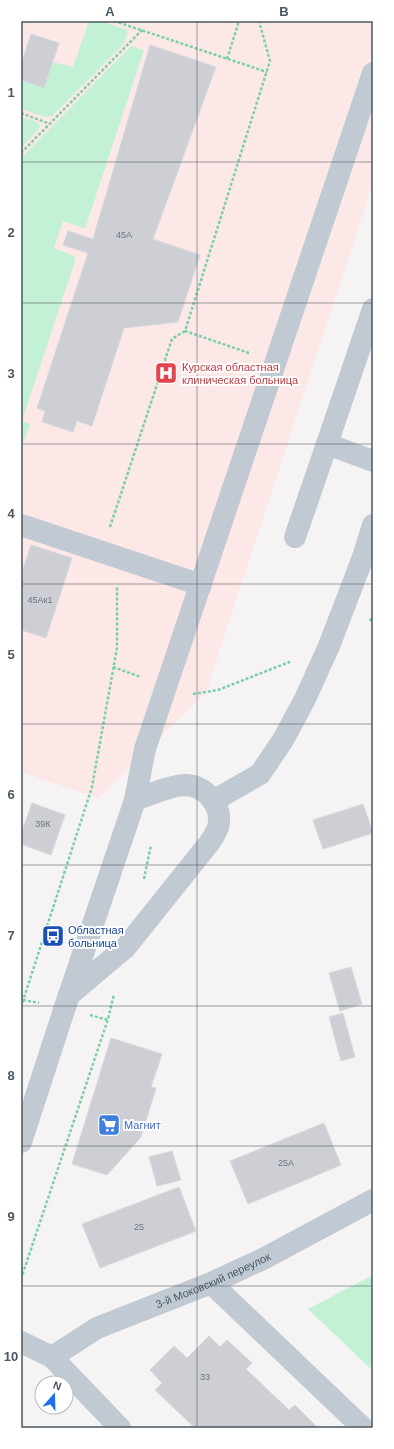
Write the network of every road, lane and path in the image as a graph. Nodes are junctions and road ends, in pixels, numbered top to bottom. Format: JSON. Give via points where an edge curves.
{"nodes":[{"id":1,"x":114,"y":21,"type":"edge"},
{"id":2,"x":239,"y":21,"type":"edge"},
{"id":3,"x":259,"y":21,"type":"edge"},
{"id":4,"x":142,"y":30,"type":"junction"},
{"id":5,"x":227,"y":59,"type":"junction"},
{"id":6,"x":266,"y":72,"type":"junction"},
{"id":7,"x":373,"y":73,"type":"edge"},
{"id":8,"x":21,"y":113,"type":"edge"},
{"id":9,"x":50,"y":124,"type":"junction"},
{"id":10,"x":21,"y":153,"type":"edge"},
{"id":11,"x":373,"y":309,"type":"edge"},
{"id":12,"x":185,"y":331,"type":"junction"},
{"id":13,"x":276,"y":362,"type":"junction"},
{"id":14,"x":327,"y":444,"type":"junction"},
{"id":15,"x":373,"y":461,"type":"edge"},
{"id":16,"x":21,"y":525,"type":"edge"},
{"id":17,"x":373,"y":525,"type":"edge"},
{"id":18,"x":295,"y":537,"type":"dead end"},
{"id":19,"x":109,"y":555,"type":"junction"},
{"id":20,"x":367,"y":559,"type":"edge"},
{"id":21,"x":200,"y":585,"type":"junction"},
{"id":22,"x":373,"y":615,"type":"edge"},
{"id":23,"x":367,"y":625,"type":"dead end"},
{"id":24,"x":329,"y":646,"type":"junction"},
{"id":25,"x":113,"y":667,"type":"junction"},
{"id":26,"x":167,"y":686,"type":"junction"},
{"id":27,"x":135,"y":800,"type":"junction"},
{"id":28,"x":214,"y":801,"type":"junction"},
{"id":29,"x":152,"y":838,"type":"dead end"},
{"id":30,"x":142,"y":885,"type":"dead end"},
{"id":31,"x":115,"y":990,"type":"dead end"},
{"id":32,"x":24,"y":1000,"type":"junction"},
{"id":33,"x":66,"y":1003,"type":"junction"},
{"id":34,"x":21,"y":1007,"type":"edge"},
{"id":35,"x":108,"y":1019,"type":"junction"},
{"id":36,"x":21,"y":1142,"type":"edge"},
{"id":37,"x":373,"y":1200,"type":"edge"},
{"id":38,"x":21,"y":1280,"type":"edge"},
{"id":39,"x":211,"y":1284,"type":"junction"},
{"id":40,"x":21,"y":1342,"type":"edge"},
{"id":41,"x":52,"y":1356,"type":"junction"},
{"id":42,"x":120,"y":1428,"type":"edge"},
{"id":43,"x":363,"y":1428,"type":"edge"}],
"edges":[{"from":1,"to":4,"type":"path"},
{"from":2,"to":5,"type":"path"},
{"from":3,"to":6,"type":"path","via":[[270,61]]},
{"from":4,"to":5,"type":"path"},
{"from":4,"to":9,"type":"path"},
{"from":5,"to":6,"type":"path"},
{"from":6,"to":12,"type":"path"},
{"from":7,"to":13,"type":"street"},
{"from":8,"to":9,"type":"path"},
{"from":9,"to":10,"type":"path"},
{"from":11,"to":14,"type":"street"},
{"from":12,"to":13,"type":"path"},
{"from":12,"to":19,"type":"path","via":[[172,339]]},
{"from":13,"to":21,"type":"street"},
{"from":14,"to":15,"type":"street"},
{"from":14,"to":18,"type":"street"},
{"from":16,"to":19,"type":"street"},
{"from":17,"to":20,"type":"street"},
{"from":19,"to":21,"type":"street"},
{"from":19,"to":25,"type":"path","via":[[117,648]]},
{"from":20,"to":24,"type":"street"},
{"from":21,"to":26,"type":"street"},
{"from":22,"to":23,"type":"path"},
{"from":24,"to":26,"type":"path","via":[[218,690],[193,694]]},
{"from":24,"to":28,"type":"street","via":[[283,740],[260,774]]},
{"from":25,"to":26,"type":"path"},
{"from":25,"to":32,"type":"path","via":[[92,787]]},
{"from":26,"to":27,"type":"street","via":[[145,749]]},
{"from":27,"to":28,"type":"street","via":[[185,785],[196,787]]},
{"from":27,"to":33,"type":"street"},
{"from":28,"to":33,"type":"street","via":[[219,822],[210,842],[126,947]]},
{"from":29,"to":30,"type":"path"},
{"from":31,"to":35,"type":"path"},
{"from":32,"to":33,"type":"path"},
{"from":32,"to":34,"type":"path"},
{"from":33,"to":35,"type":"path"},
{"from":33,"to":36,"type":"street"},
{"from":35,"to":38,"type":"path"},
{"from":37,"to":39,"type":"street","name":"3-й Моковский переулок"},
{"from":39,"to":41,"type":"street","name":"3-й Моковский переулок","via":[[97,1328]]},
{"from":39,"to":43,"type":"street"},
{"from":40,"to":41,"type":"street"},
{"from":41,"to":42,"type":"street"}]}
